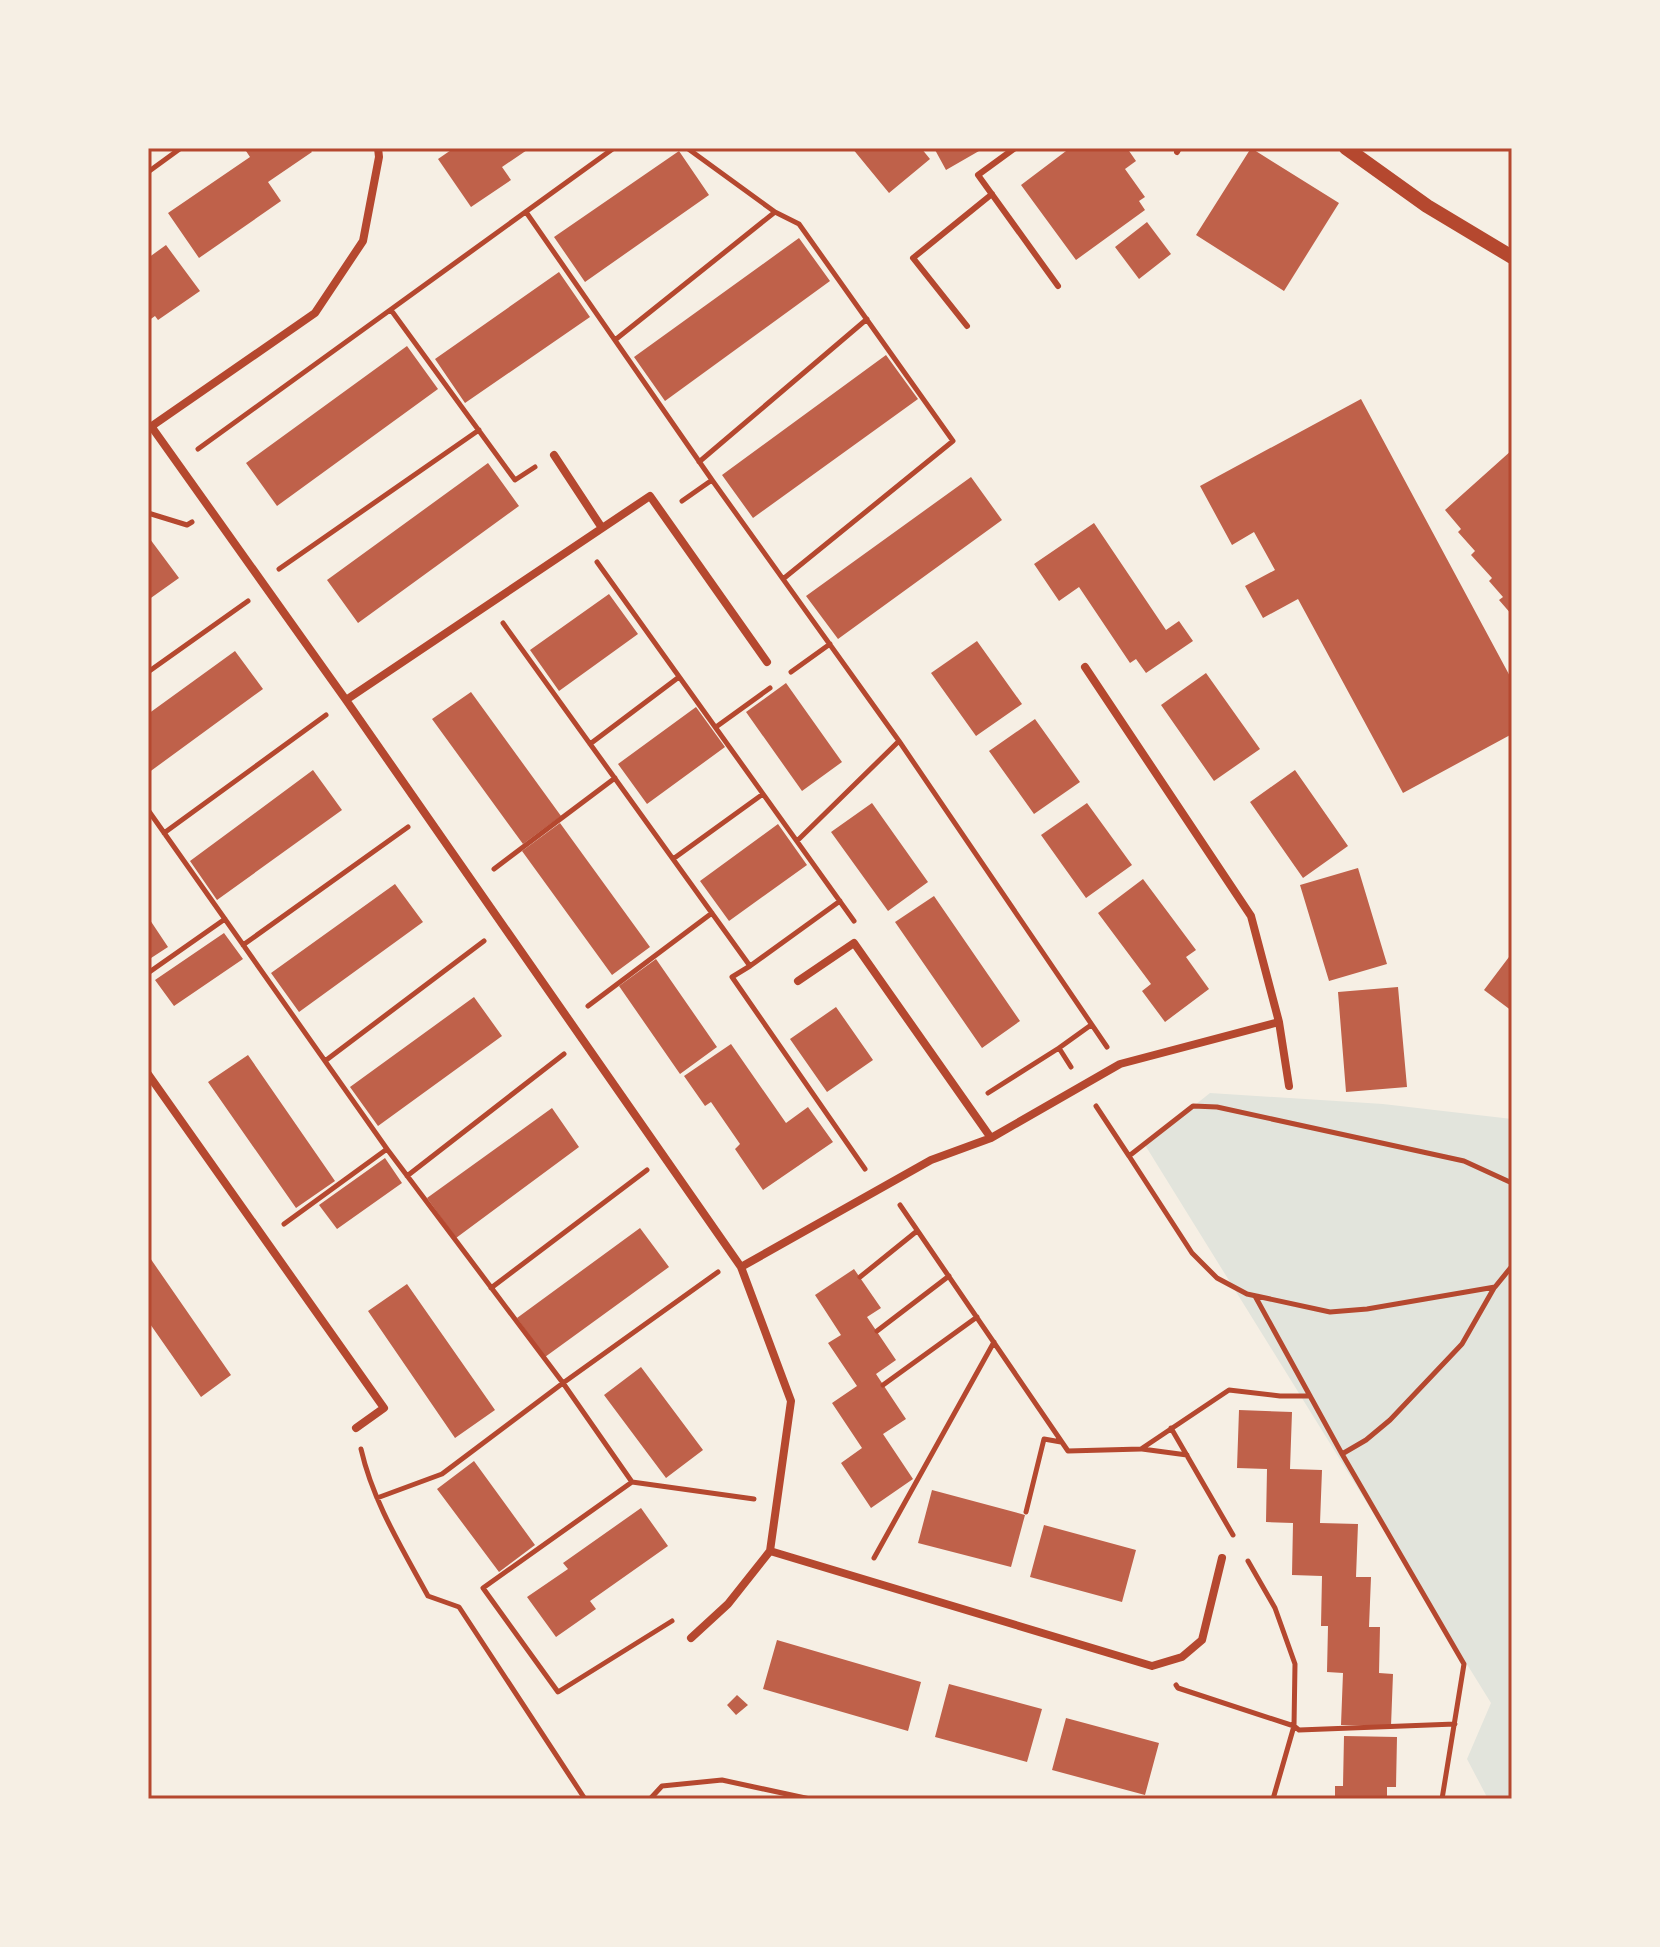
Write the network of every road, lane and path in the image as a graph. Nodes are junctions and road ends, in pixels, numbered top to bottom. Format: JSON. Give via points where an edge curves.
{"nodes":[{"id":1,"x":181,"y":148,"type":"edge"},
{"id":2,"x":378,"y":148,"type":"edge"},
{"id":3,"x":614,"y":148,"type":"edge"},
{"id":4,"x":687,"y":148,"type":"edge"},
{"id":5,"x":1015,"y":148,"type":"edge"},
{"id":6,"x":1346,"y":148,"type":"edge"},
{"id":7,"x":148,"y":172,"type":"edge"},
{"id":8,"x":992,"y":194,"type":"junction"},
{"id":9,"x":526,"y":212,"type":"junction"},
{"id":10,"x":775,"y":212,"type":"junction"},
{"id":11,"x":1512,"y":257,"type":"edge"},
{"id":12,"x":1058,"y":286,"type":"dead end"},
{"id":13,"x":391,"y":310,"type":"junction"},
{"id":14,"x":867,"y":319,"type":"junction"},
{"id":15,"x":967,"y":326,"type":"dead end"},
{"id":16,"x":615,"y":340,"type":"junction"},
{"id":17,"x":150,"y":427,"type":"edge"},
{"id":18,"x":479,"y":430,"type":"junction"},
{"id":19,"x":554,"y":455,"type":"joint"},
{"id":20,"x":699,"y":462,"type":"junction"},
{"id":21,"x":178,"y":464,"type":"junction"},
{"id":22,"x":712,"y":480,"type":"junction"},
{"id":23,"x":210,"y":510,"type":"junction"},
{"id":24,"x":148,"y":513,"type":"edge"},
{"id":25,"x":663,"y":515,"type":"junction"},
{"id":26,"x":602,"y":528,"type":"junction"},
{"id":27,"x":582,"y":541,"type":"junction"},
{"id":28,"x":783,"y":579,"type":"junction"},
{"id":29,"x":264,"y":584,"type":"junction"},
{"id":30,"x":490,"y":604,"type":"junction"},
{"id":31,"x":767,"y":662,"type":"dead end"},
{"id":32,"x":1085,"y":667,"type":"dead end"},
{"id":33,"x":148,"y":672,"type":"edge"},
{"id":34,"x":679,"y":677,"type":"junction"},
{"id":35,"x":346,"y":700,"type":"junction"},
{"id":36,"x":899,"y":741,"type":"junction"},
{"id":37,"x":590,"y":744,"type":"junction"},
{"id":38,"x":615,"y":778,"type":"junction"},
{"id":39,"x":763,"y":794,"type":"junction"},
{"id":40,"x":148,"y":810,"type":"edge"},
{"id":41,"x":426,"y":815,"type":"junction"},
{"id":42,"x":164,"y":833,"type":"junction"},
{"id":43,"x":797,"y":841,"type":"junction"},
{"id":44,"x":673,"y":859,"type":"junction"},
{"id":45,"x":474,"y":884,"type":"junction"},
{"id":46,"x":840,"y":901,"type":"junction"},
{"id":47,"x":712,"y":913,"type":"junction"},
{"id":48,"x":225,"y":919,"type":"junction"},
{"id":49,"x":503,"y":926,"type":"junction"},
{"id":50,"x":854,"y":943,"type":"junction"},
{"id":51,"x":243,"y":945,"type":"junction"},
{"id":52,"x":750,"y":966,"type":"junction"},
{"id":53,"x":148,"y":973,"type":"edge"},
{"id":54,"x":798,"y":981,"type":"dead end"},
{"id":55,"x":569,"y":1020,"type":"junction"},
{"id":56,"x":1279,"y":1022,"type":"junction"},
{"id":57,"x":1091,"y":1025,"type":"junction"},
{"id":58,"x":583,"y":1040,"type":"junction"},
{"id":59,"x":1059,"y":1048,"type":"junction"},
{"id":60,"x":325,"y":1061,"type":"junction"},
{"id":61,"x":1120,"y":1064,"type":"junction"},
{"id":62,"x":148,"y":1074,"type":"edge"},
{"id":63,"x":1083,"y":1085,"type":"junction"},
{"id":64,"x":1289,"y":1086,"type":"dead end"},
{"id":65,"x":968,"y":1106,"type":"junction"},
{"id":66,"x":991,"y":1138,"type":"junction"},
{"id":67,"x":387,"y":1149,"type":"junction"},
{"id":68,"x":1129,"y":1156,"type":"junction"},
{"id":69,"x":664,"y":1157,"type":"junction"},
{"id":70,"x":407,"y":1176,"type":"junction"},
{"id":71,"x":1512,"y":1183,"type":"edge"},
{"id":72,"x":883,"y":1187,"type":"junction"},
{"id":73,"x":917,"y":1231,"type":"junction"},
{"id":74,"x":264,"y":1238,"type":"junction"},
{"id":75,"x":738,"y":1263,"type":"junction"},
{"id":76,"x":1512,"y":1266,"type":"edge"},
{"id":77,"x":949,"y":1276,"type":"junction"},
{"id":78,"x":860,"y":1277,"type":"dead end"},
{"id":79,"x":1495,"y":1287,"type":"junction"},
{"id":80,"x":491,"y":1288,"type":"junction"},
{"id":81,"x":1255,"y":1296,"type":"junction"},
{"id":82,"x":977,"y":1317,"type":"junction"},
{"id":83,"x":877,"y":1331,"type":"dead end"},
{"id":84,"x":994,"y":1342,"type":"junction"},
{"id":85,"x":563,"y":1383,"type":"junction"},
{"id":86,"x":883,"y":1385,"type":"dead end"},
{"id":87,"x":1310,"y":1396,"type":"junction"},
{"id":88,"x":356,"y":1428,"type":"joint"},
{"id":89,"x":1171,"y":1428,"type":"junction"},
{"id":90,"x":1062,"y":1442,"type":"junction"},
{"id":91,"x":1141,"y":1449,"type":"junction"},
{"id":92,"x":1342,"y":1454,"type":"junction"},
{"id":93,"x":1187,"y":1455,"type":"junction"},
{"id":94,"x":632,"y":1482,"type":"junction"},
{"id":95,"x":377,"y":1498,"type":"junction"},
{"id":96,"x":777,"y":1502,"type":"junction"},
{"id":97,"x":1026,"y":1512,"type":"dead end"},
{"id":98,"x":1233,"y":1535,"type":"dead end"},
{"id":99,"x":1241,"y":1549,"type":"dead end"},
{"id":100,"x":770,"y":1551,"type":"junction"},
{"id":101,"x":1222,"y":1558,"type":"dead end"},
{"id":102,"x":863,"y":1579,"type":"junction"},
{"id":103,"x":691,"y":1638,"type":"joint"},
{"id":104,"x":1165,"y":1662,"type":"junction"},
{"id":105,"x":1455,"y":1724,"type":"junction"},
{"id":106,"x":1294,"y":1726,"type":"junction"},
{"id":107,"x":585,"y":1799,"type":"edge"},
{"id":108,"x":650,"y":1799,"type":"edge"},
{"id":109,"x":810,"y":1799,"type":"edge"},
{"id":110,"x":1273,"y":1799,"type":"edge"},
{"id":111,"x":1442,"y":1799,"type":"edge"}],
"edges":[{"from":1,"to":7,"type":"path"},
{"from":2,"to":17,"type":"street","via":[[363,241],[315,313]]},
{"from":3,"to":9,"type":"path"},
{"from":4,"to":10,"type":"path"},
{"from":5,"to":8,"type":"lane","via":[[978,175]]},
{"from":6,"to":11,"type":"street","via":[[1427,206]]},
{"from":8,"to":12,"type":"lane"},
{"from":8,"to":15,"type":"lane","via":[[913,258]]},
{"from":9,"to":13,"type":"path"},
{"from":9,"to":16,"type":"path"},
{"from":10,"to":14,"type":"path","via":[[799,224]]},
{"from":10,"to":16,"type":"path"},
{"from":13,"to":18,"type":"path"},
{"from":13,"to":21,"type":"path"},
{"from":14,"to":20,"type":"path"},
{"from":14,"to":28,"type":"path","via":[[953,441]]},
{"from":16,"to":20,"type":"path"},
{"from":17,"to":21,"type":"street"},
{"from":18,"to":19,"type":"path","via":[[515,480]]},
{"from":18,"to":29,"type":"path"},
{"from":19,"to":26,"type":"street"},
{"from":20,"to":22,"type":"path"},
{"from":21,"to":23,"type":"street"},
{"from":22,"to":25,"type":"path"},
{"from":22,"to":28,"type":"path"},
{"from":23,"to":24,"type":"path","via":[[187,525]]},
{"from":23,"to":29,"type":"street"},
{"from":25,"to":26,"type":"street","via":[[650,496]]},
{"from":25,"to":31,"type":"street"},
{"from":26,"to":27,"type":"street"},
{"from":27,"to":30,"type":"street"},
{"from":27,"to":34,"type":"path"},
{"from":28,"to":36,"type":"path"},
{"from":29,"to":33,"type":"path"},
{"from":29,"to":35,"type":"street"},
{"from":30,"to":35,"type":"street"},
{"from":30,"to":37,"type":"path"},
{"from":32,"to":56,"type":"street","via":[[1251,916]]},
{"from":34,"to":37,"type":"path"},
{"from":34,"to":39,"type":"path"},
{"from":35,"to":41,"type":"street"},
{"from":35,"to":42,"type":"path"},
{"from":36,"to":43,"type":"path"},
{"from":36,"to":57,"type":"path"},
{"from":37,"to":38,"type":"path"},
{"from":38,"to":44,"type":"path"},
{"from":38,"to":45,"type":"path"},
{"from":39,"to":43,"type":"path"},
{"from":39,"to":44,"type":"path"},
{"from":40,"to":42,"type":"path"},
{"from":41,"to":45,"type":"street"},
{"from":41,"to":51,"type":"path"},
{"from":42,"to":48,"type":"path"},
{"from":43,"to":46,"type":"path"},
{"from":44,"to":47,"type":"path"},
{"from":45,"to":49,"type":"street"},
{"from":46,"to":50,"type":"path","via":[[865,936]]},
{"from":46,"to":52,"type":"path"},
{"from":47,"to":52,"type":"path"},
{"from":47,"to":55,"type":"path"},
{"from":48,"to":51,"type":"path"},
{"from":48,"to":53,"type":"path"},
{"from":49,"to":55,"type":"street"},
{"from":49,"to":60,"type":"path"},
{"from":50,"to":54,"type":"street"},
{"from":50,"to":65,"type":"street"},
{"from":51,"to":60,"type":"path"},
{"from":52,"to":72,"type":"path","via":[[732,977]]},
{"from":55,"to":58,"type":"street"},
{"from":56,"to":61,"type":"street"},
{"from":56,"to":64,"type":"street"},
{"from":57,"to":59,"type":"path"},
{"from":57,"to":61,"type":"path"},
{"from":58,"to":69,"type":"street"},
{"from":58,"to":70,"type":"path"},
{"from":59,"to":63,"type":"path"},
{"from":59,"to":65,"type":"path"},
{"from":60,"to":67,"type":"path"},
{"from":61,"to":63,"type":"street"},
{"from":62,"to":74,"type":"street"},
{"from":63,"to":66,"type":"street"},
{"from":63,"to":68,"type":"path"},
{"from":65,"to":66,"type":"street"},
{"from":66,"to":72,"type":"street","via":[[931,1160]]},
{"from":67,"to":70,"type":"path"},
{"from":67,"to":74,"type":"path"},
{"from":68,"to":71,"type":"path","via":[[1193,1106],[1217,1107],[1464,1161]]},
{"from":68,"to":81,"type":"path","via":[[1192,1253],[1217,1278]]},
{"from":69,"to":75,"type":"street"},
{"from":69,"to":80,"type":"path"},
{"from":70,"to":80,"type":"path"},
{"from":72,"to":73,"type":"path"},
{"from":72,"to":75,"type":"street"},
{"from":73,"to":77,"type":"path"},
{"from":73,"to":78,"type":"path"},
{"from":74,"to":88,"type":"street","via":[[384,1408]]},
{"from":75,"to":85,"type":"path"},
{"from":75,"to":96,"type":"street","via":[[791,1401]]},
{"from":76,"to":79,"type":"path"},
{"from":77,"to":82,"type":"path"},
{"from":77,"to":83,"type":"path"},
{"from":79,"to":81,"type":"path","via":[[1330,1312]]},
{"from":79,"to":92,"type":"path","via":[[1462,1344],[1390,1420]]},
{"from":80,"to":85,"type":"path"},
{"from":81,"to":87,"type":"path"},
{"from":82,"to":84,"type":"path"},
{"from":82,"to":86,"type":"path"},
{"from":84,"to":90,"type":"path"},
{"from":84,"to":102,"type":"path"},
{"from":85,"to":94,"type":"path"},
{"from":85,"to":95,"type":"path","via":[[442,1474]]},
{"from":87,"to":89,"type":"path","via":[[1229,1390]]},
{"from":87,"to":92,"type":"path"},
{"from":88,"to":95,"type":"path"},
{"from":89,"to":91,"type":"path"},
{"from":89,"to":93,"type":"path"},
{"from":90,"to":91,"type":"path","via":[[1068,1451]]},
{"from":90,"to":97,"type":"path","via":[[1044,1439]]},
{"from":91,"to":93,"type":"path"},
{"from":92,"to":105,"type":"path","via":[[1464,1664]]},
{"from":93,"to":98,"type":"path"},
{"from":94,"to":96,"type":"path"},
{"from":94,"to":103,"type":"path","via":[[483,1588],[558,1692],[678,1616]]},
{"from":95,"to":107,"type":"path","via":[[428,1596],[459,1607]]},
{"from":96,"to":100,"type":"street"},
{"from":99,"to":106,"type":"path","via":[[1275,1608],[1295,1664]]},
{"from":100,"to":102,"type":"street"},
{"from":100,"to":103,"type":"street","via":[[728,1604]]},
{"from":101,"to":104,"type":"street","via":[[1202,1640],[1182,1657]]},
{"from":102,"to":104,"type":"street","via":[[1152,1666]]},
{"from":104,"to":106,"type":"path","via":[[1178,1688]]},
{"from":105,"to":106,"type":"path","via":[[1299,1730]]},
{"from":105,"to":111,"type":"path"},
{"from":106,"to":110,"type":"path"},
{"from":108,"to":109,"type":"path","via":[[662,1786],[722,1780]]}]}
